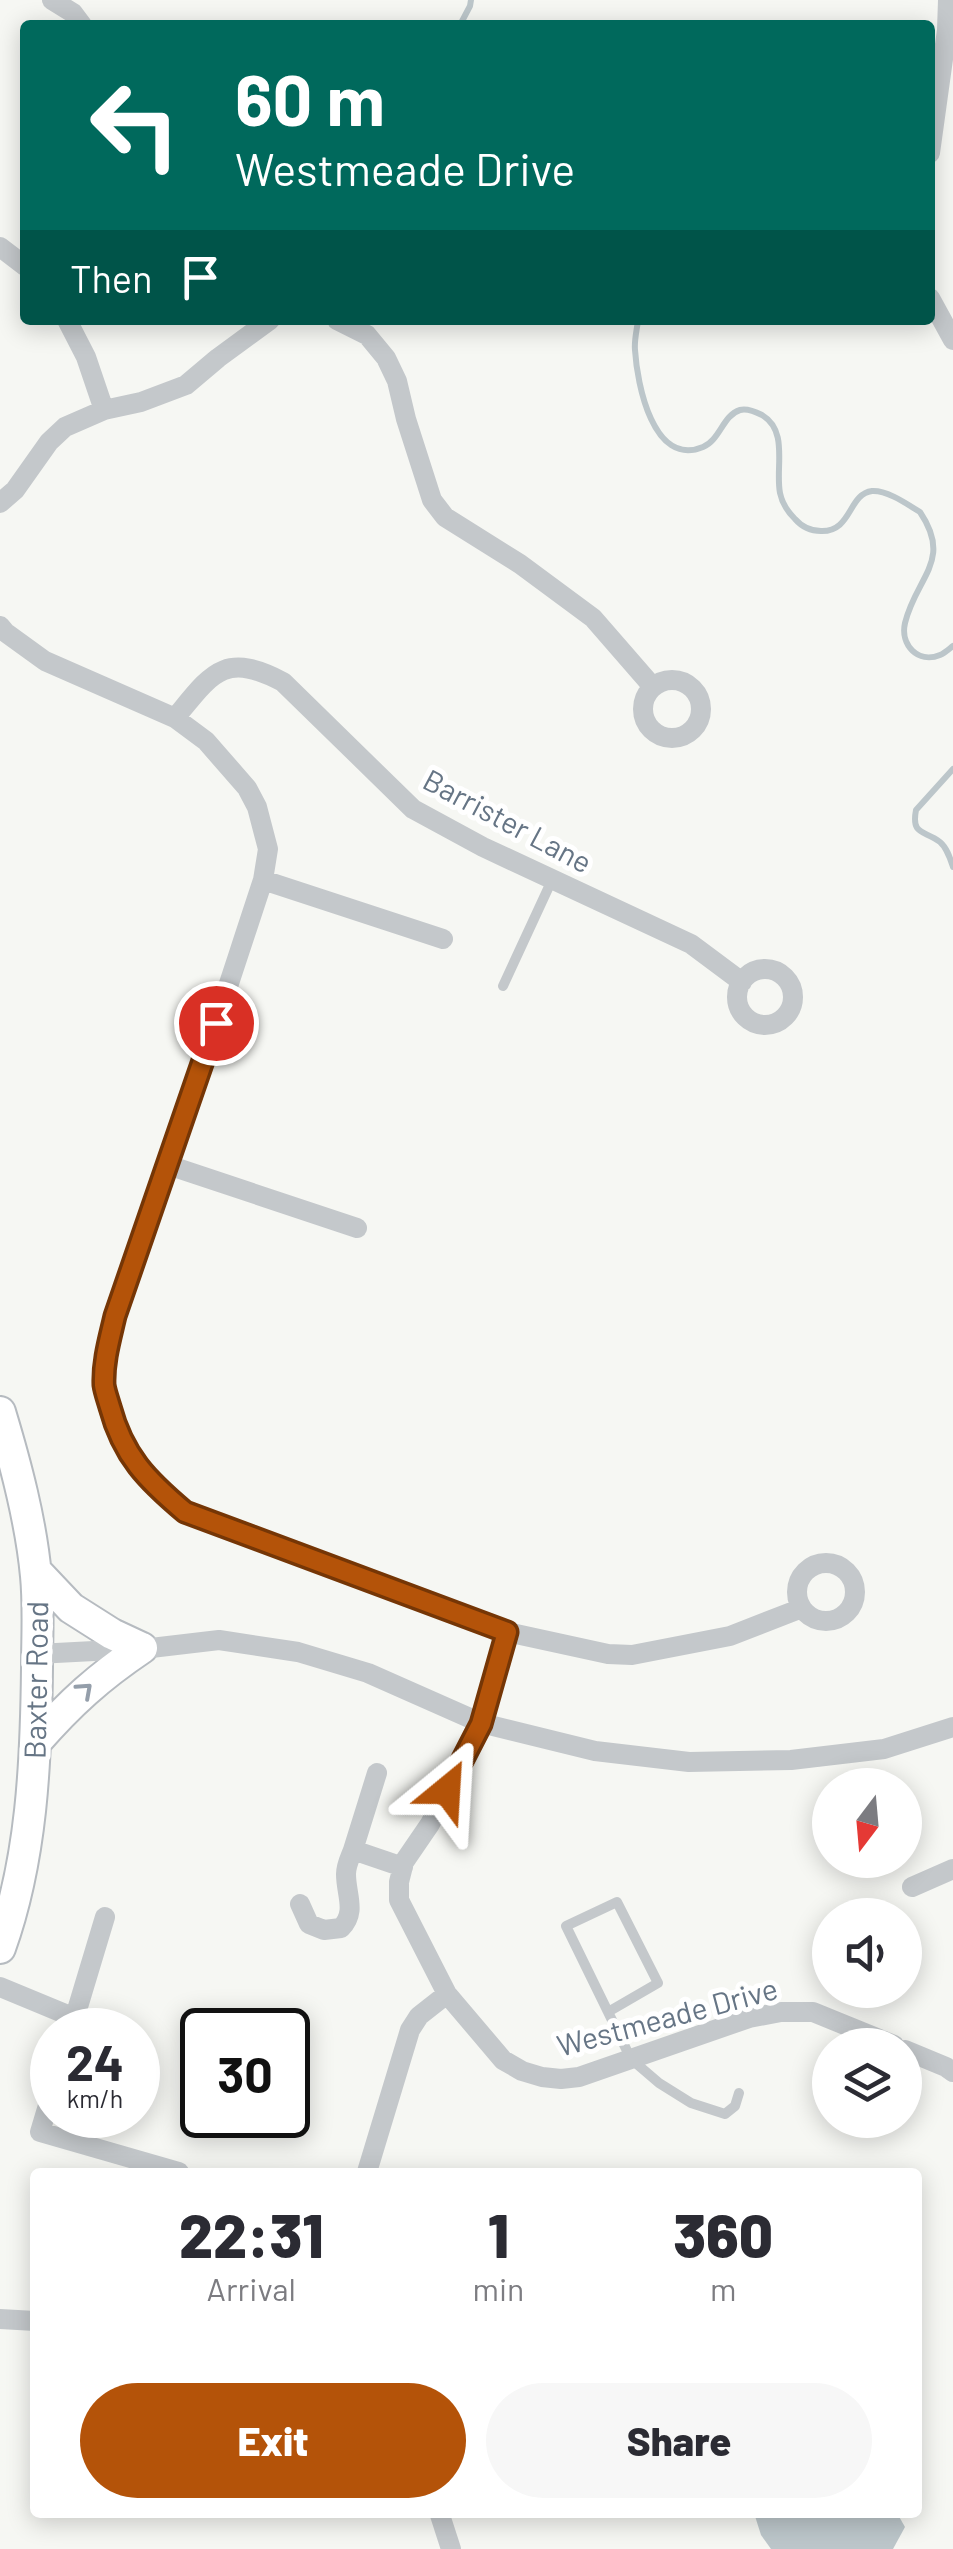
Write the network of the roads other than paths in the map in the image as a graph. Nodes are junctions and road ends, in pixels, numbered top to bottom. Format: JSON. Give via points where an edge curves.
{"nodes":[{"id":1,"x":52,"y":0,"type":"edge"},
{"id":2,"x":948,"y":0,"type":"edge"},
{"id":3,"x":78,"y":20,"type":"edge"},
{"id":4,"x":935,"y":117,"type":"edge"},
{"id":5,"x":0,"y":247,"type":"edge"},
{"id":6,"x":20,"y":262,"type":"edge"},
{"id":7,"x":935,"y":307,"type":"edge"},
{"id":8,"x":70,"y":325,"type":"edge"},
{"id":9,"x":263,"y":325,"type":"edge"},
{"id":10,"x":348,"y":325,"type":"edge"},
{"id":11,"x":953,"y":340,"type":"edge"},
{"id":12,"x":104,"y":410,"type":"junction"},
{"id":13,"x":0,"y":503,"type":"edge"},
{"id":14,"x":0,"y":626,"type":"edge"},
{"id":15,"x":653,"y":687,"type":"dead end"},
{"id":16,"x":174,"y":718,"type":"junction"},
{"id":17,"x":552,"y":879,"type":"junction"},
{"id":18,"x":263,"y":880,"type":"junction"},
{"id":19,"x":442,"y":939,"type":"dead end"},
{"id":20,"x":742,"y":982,"type":"dead end"},
{"id":21,"x":503,"y":986,"type":"dead end"},
{"id":22,"x":168,"y":1165,"type":"junction"},
{"id":23,"x":357,"y":1228,"type":"dead end"},
{"id":24,"x":0,"y":1412,"type":"edge"},
{"id":25,"x":36,"y":1570,"type":"junction"},
{"id":26,"x":802,"y":1608,"type":"dead end"},
{"id":27,"x":507,"y":1632,"type":"junction"},
{"id":28,"x":142,"y":1648,"type":"junction"},
{"id":29,"x":37,"y":1654,"type":"junction"},
{"id":30,"x":481,"y":1724,"type":"junction"},
{"id":31,"x":953,"y":1727,"type":"edge"},
{"id":32,"x":36,"y":1742,"type":"junction"},
{"id":33,"x":377,"y":1773,"type":"dead end"},
{"id":34,"x":353,"y":1850,"type":"junction"},
{"id":35,"x":403,"y":1866,"type":"junction"},
{"id":36,"x":953,"y":1869,"type":"edge"},
{"id":37,"x":912,"y":1887,"type":"dead end"},
{"id":38,"x":300,"y":1904,"type":"dead end"},
{"id":39,"x":105,"y":1917,"type":"dead end"},
{"id":40,"x":0,"y":1948,"type":"edge"},
{"id":41,"x":0,"y":1986,"type":"edge"},
{"id":42,"x":447,"y":1994,"type":"junction"},
{"id":43,"x":42,"y":2008,"type":"edge"},
{"id":44,"x":78,"y":2008,"type":"edge"},
{"id":45,"x":608,"y":2012,"type":"junction"},
{"id":46,"x":852,"y":2028,"type":"edge"},
{"id":47,"x":922,"y":2057,"type":"edge"},
{"id":48,"x":632,"y":2059,"type":"junction"},
{"id":49,"x":953,"y":2072,"type":"edge"},
{"id":50,"x":738,"y":2093,"type":"dead end"},
{"id":51,"x":61,"y":2138,"type":"edge"},
{"id":52,"x":165,"y":2168,"type":"edge"},
{"id":53,"x":368,"y":2168,"type":"edge"},
{"id":54,"x":0,"y":2320,"type":"edge"},
{"id":55,"x":30,"y":2321,"type":"edge"},
{"id":56,"x":441,"y":2518,"type":"edge"},
{"id":57,"x":451,"y":2549,"type":"edge"}],
"edges":[{"from":1,"to":3,"type":"street"},
{"from":2,"to":4,"type":"street"},
{"from":5,"to":6,"type":"street"},
{"from":7,"to":11,"type":"street"},
{"from":8,"to":12,"type":"street"},
{"from":9,"to":12,"type":"street","via":[[186,386]]},
{"from":10,"to":15,"type":"street","via":[[367,335],[386,358],[432,500],[445,517],[593,618]]},
{"from":12,"to":13,"type":"street","via":[[49,442]]},
{"from":14,"to":16,"type":"street","via":[[44,660]]},
{"from":16,"to":17,"type":"street","name":"Barrister Lane","via":[[225,668],[264,672],[283,682],[413,809]]},
{"from":16,"to":18,"type":"street","via":[[206,741],[248,788],[268,849]]},
{"from":17,"to":20,"type":"street","name":"Barrister Lane","via":[[690,944]]},
{"from":17,"to":21,"type":"lane"},
{"from":18,"to":19,"type":"street"},
{"from":18,"to":22,"type":"street"},
{"from":22,"to":23,"type":"street"},
{"from":22,"to":27,"type":"street","via":[[106,1354],[104,1387],[138,1468],[185,1512]]},
{"from":24,"to":25,"type":"main road","name":"Baxter Road"},
{"from":25,"to":28,"type":"main road","via":[[72,1608]]},
{"from":25,"to":29,"type":"main road","name":"Baxter Road"},
{"from":26,"to":27,"type":"street","via":[[730,1636],[632,1655]]},
{"from":27,"to":30,"type":"street"},
{"from":28,"to":29,"type":"street"},
{"from":28,"to":30,"type":"street","via":[[219,1640],[298,1652],[368,1673]]},
{"from":32,"to":28,"type":"main road","one_way":true,"via":[[69,1704]]},
{"from":29,"to":32,"type":"main road","name":"Baxter Road"},
{"from":30,"to":31,"type":"street","via":[[595,1752],[689,1762],[884,1749]]},
{"from":30,"to":35,"type":"street"},
{"from":32,"to":40,"type":"main road","name":"Baxter Road","via":[[29,1820]]},
{"from":33,"to":34,"type":"street"},
{"from":34,"to":35,"type":"street"},
{"from":34,"to":38,"type":"street","via":[[345,1868],[349,1920],[324,1930],[310,1924]]},
{"from":35,"to":42,"type":"street","name":"Westmeade Drive","via":[[399,1900]]},
{"from":36,"to":37,"type":"street"},
{"from":39,"to":44,"type":"street"},
{"from":41,"to":43,"type":"street"},
{"from":42,"to":48,"type":"street","name":"Westmeade Drive","via":[[503,2060],[522,2071],[561,2079]]},
{"from":42,"to":53,"type":"street","via":[[410,2030]]},
{"from":45,"to":45,"type":"lane","via":[[566,1926],[617,1902],[658,1984]]},
{"from":45,"to":48,"type":"lane"},
{"from":46,"to":48,"type":"street","name":"Westmeade Drive","via":[[813,2012],[781,2012]]},
{"from":47,"to":49,"type":"street"},
{"from":48,"to":50,"type":"lane","via":[[691,2103],[725,2114]]},
{"from":51,"to":52,"type":"street"},
{"from":54,"to":55,"type":"street"},
{"from":56,"to":57,"type":"street"}]}
